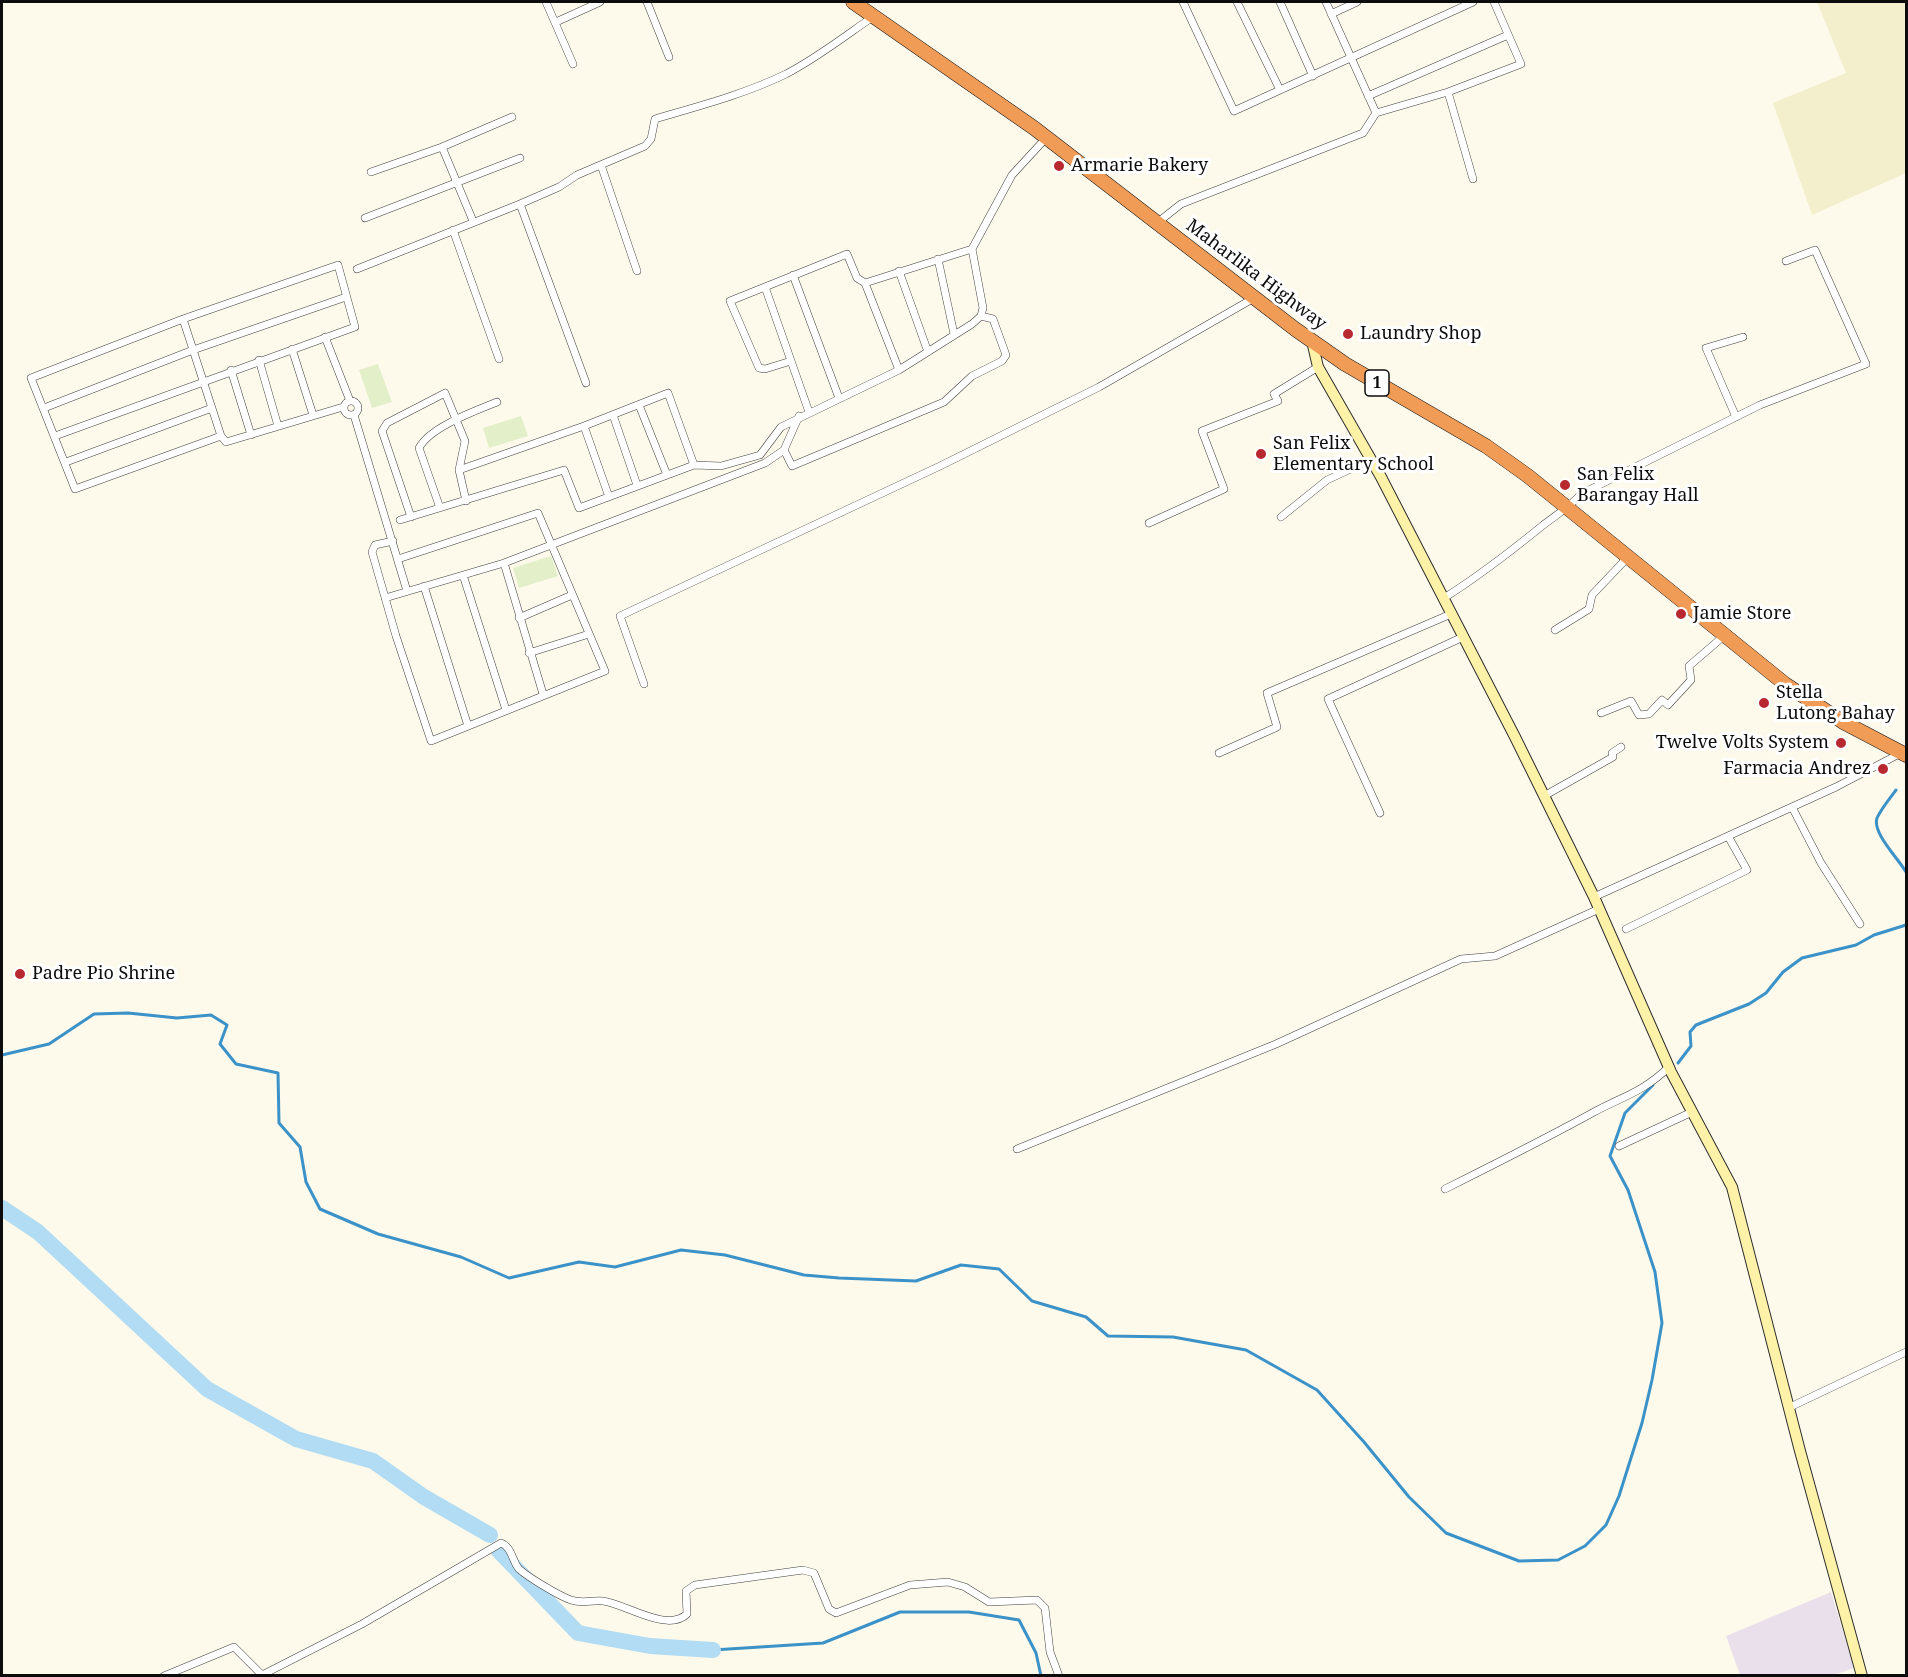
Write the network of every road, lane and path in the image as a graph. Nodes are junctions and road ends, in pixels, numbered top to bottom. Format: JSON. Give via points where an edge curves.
{"nodes":[{"id":1,"x":546,"y":2,"type":"edge"},
{"id":2,"x":600,"y":2,"type":"edge"},
{"id":3,"x":647,"y":2,"type":"edge"},
{"id":4,"x":853,"y":2,"type":"edge"},
{"id":5,"x":1183,"y":2,"type":"edge"},
{"id":6,"x":1237,"y":2,"type":"edge"},
{"id":7,"x":1280,"y":2,"type":"edge"},
{"id":8,"x":1326,"y":2,"type":"edge"},
{"id":9,"x":1357,"y":2,"type":"edge"},
{"id":10,"x":1473,"y":2,"type":"edge"},
{"id":11,"x":1494,"y":2,"type":"edge"},
{"id":12,"x":1331,"y":14,"type":"junction"},
{"id":13,"x":874,"y":16,"type":"junction"},
{"id":14,"x":556,"y":22,"type":"junction"},
{"id":15,"x":1509,"y":34,"type":"junction"},
{"id":16,"x":669,"y":57,"type":"dead end"},
{"id":17,"x":1352,"y":59,"type":"junction"},
{"id":18,"x":573,"y":64,"type":"dead end"},
{"id":19,"x":1313,"y":76,"type":"junction"},
{"id":20,"x":1280,"y":90,"type":"junction"},
{"id":21,"x":1448,"y":92,"type":"junction"},
{"id":22,"x":1368,"y":96,"type":"junction"},
{"id":23,"x":1376,"y":113,"type":"junction"},
{"id":24,"x":512,"y":117,"type":"dead end"},
{"id":25,"x":1047,"y":137,"type":"junction"},
{"id":26,"x":442,"y":147,"type":"junction"},
{"id":27,"x":520,"y":158,"type":"dead end"},
{"id":28,"x":601,"y":165,"type":"junction"},
{"id":29,"x":371,"y":172,"type":"dead end"},
{"id":30,"x":1473,"y":179,"type":"dead end"},
{"id":31,"x":457,"y":182,"type":"junction"},
{"id":32,"x":520,"y":204,"type":"junction"},
{"id":33,"x":365,"y":218,"type":"dead end"},
{"id":34,"x":473,"y":221,"type":"junction"},
{"id":35,"x":1157,"y":223,"type":"junction"},
{"id":36,"x":453,"y":230,"type":"junction"},
{"id":37,"x":972,"y":249,"type":"junction"},
{"id":38,"x":938,"y":259,"type":"junction"},
{"id":39,"x":1786,"y":261,"type":"dead end"},
{"id":40,"x":357,"y":269,"type":"dead end"},
{"id":41,"x":899,"y":271,"type":"junction"},
{"id":42,"x":637,"y":272,"type":"dead end"},
{"id":43,"x":793,"y":275,"type":"junction"},
{"id":44,"x":865,"y":283,"type":"junction"},
{"id":45,"x":765,"y":287,"type":"junction"},
{"id":46,"x":346,"y":297,"type":"junction"},
{"id":47,"x":1254,"y":298,"type":"junction"},
{"id":48,"x":981,"y":316,"type":"junction"},
{"id":49,"x":183,"y":319,"type":"junction"},
{"id":50,"x":954,"y":334,"type":"junction"},
{"id":51,"x":325,"y":337,"type":"junction"},
{"id":52,"x":1743,"y":337,"type":"dead end"},
{"id":53,"x":1312,"y":341,"type":"junction"},
{"id":54,"x":292,"y":349,"type":"junction"},
{"id":55,"x":193,"y":350,"type":"junction"},
{"id":56,"x":928,"y":352,"type":"junction"},
{"id":57,"x":499,"y":358,"type":"dead end"},
{"id":58,"x":259,"y":360,"type":"junction"},
{"id":59,"x":791,"y":361,"type":"junction"},
{"id":60,"x":1318,"y":367,"type":"junction"},
{"id":61,"x":231,"y":370,"type":"junction"},
{"id":62,"x":899,"y":370,"type":"junction"},
{"id":63,"x":202,"y":380,"type":"junction"},
{"id":64,"x":586,"y":383,"type":"dead end"},
{"id":65,"x":839,"y":398,"type":"junction"},
{"id":66,"x":350,"y":401,"type":"junction"},
{"id":67,"x":497,"y":402,"type":"dead end"},
{"id":68,"x":639,"y":405,"type":"junction"},
{"id":69,"x":344,"y":407,"type":"junction"},
{"id":70,"x":44,"y":408,"type":"junction"},
{"id":71,"x":212,"y":408,"type":"junction"},
{"id":72,"x":809,"y":412,"type":"junction"},
{"id":73,"x":313,"y":415,"type":"junction"},
{"id":74,"x":354,"y":415,"type":"junction"},
{"id":75,"x":613,"y":415,"type":"junction"},
{"id":76,"x":799,"y":416,"type":"junction"},
{"id":77,"x":1736,"y":417,"type":"junction"},
{"id":78,"x":456,"y":420,"type":"junction"},
{"id":79,"x":278,"y":426,"type":"junction"},
{"id":80,"x":584,"y":426,"type":"junction"},
{"id":81,"x":251,"y":435,"type":"junction"},
{"id":82,"x":55,"y":436,"type":"junction"},
{"id":83,"x":221,"y":436,"type":"junction"},
{"id":84,"x":784,"y":450,"type":"junction"},
{"id":85,"x":1372,"y":459,"type":"junction"},
{"id":86,"x":66,"y":462,"type":"junction"},
{"id":87,"x":694,"y":465,"type":"junction"},
{"id":88,"x":459,"y":470,"type":"junction"},
{"id":89,"x":667,"y":475,"type":"junction"},
{"id":90,"x":637,"y":485,"type":"junction"},
{"id":91,"x":609,"y":496,"type":"junction"},
{"id":92,"x":466,"y":501,"type":"junction"},
{"id":93,"x":1569,"y":507,"type":"junction"},
{"id":94,"x":440,"y":508,"type":"junction"},
{"id":95,"x":411,"y":517,"type":"junction"},
{"id":96,"x":1281,"y":517,"type":"dead end"},
{"id":97,"x":400,"y":520,"type":"dead end"},
{"id":98,"x":1149,"y":523,"type":"dead end"},
{"id":99,"x":393,"y":541,"type":"junction"},
{"id":100,"x":550,"y":546,"type":"junction"},
{"id":101,"x":1630,"y":556,"type":"junction"},
{"id":102,"x":398,"y":559,"type":"junction"},
{"id":103,"x":504,"y":563,"type":"junction"},
{"id":104,"x":463,"y":575,"type":"junction"},
{"id":105,"x":424,"y":586,"type":"junction"},
{"id":106,"x":408,"y":591,"type":"junction"},
{"id":107,"x":572,"y":595,"type":"junction"},
{"id":108,"x":386,"y":598,"type":"junction"},
{"id":109,"x":1444,"y":598,"type":"junction"},
{"id":110,"x":1451,"y":614,"type":"junction"},
{"id":111,"x":519,"y":618,"type":"junction"},
{"id":112,"x":1555,"y":630,"type":"dead end"},
{"id":113,"x":589,"y":634,"type":"junction"},
{"id":114,"x":1725,"y":635,"type":"junction"},
{"id":115,"x":1463,"y":637,"type":"junction"},
{"id":116,"x":529,"y":653,"type":"junction"},
{"id":117,"x":644,"y":684,"type":"dead end"},
{"id":118,"x":543,"y":694,"type":"junction"},
{"id":119,"x":506,"y":710,"type":"junction"},
{"id":120,"x":1601,"y":713,"type":"dead end"},
{"id":121,"x":468,"y":726,"type":"junction"},
{"id":122,"x":1621,"y":747,"type":"dead end"},
{"id":123,"x":1220,"y":753,"type":"dead end"},
{"id":124,"x":1904,"y":754,"type":"edge"},
{"id":125,"x":1544,"y":796,"type":"junction"},
{"id":126,"x":1792,"y":807,"type":"junction"},
{"id":127,"x":1380,"y":813,"type":"dead end"},
{"id":128,"x":1728,"y":836,"type":"junction"},
{"id":129,"x":1594,"y":897,"type":"junction"},
{"id":130,"x":1599,"y":909,"type":"junction"},
{"id":131,"x":1860,"y":924,"type":"dead end"},
{"id":132,"x":1626,"y":929,"type":"dead end"},
{"id":133,"x":1669,"y":1067,"type":"junction"},
{"id":134,"x":1692,"y":1112,"type":"junction"},
{"id":135,"x":1619,"y":1146,"type":"dead end"},
{"id":136,"x":1017,"y":1149,"type":"dead end"},
{"id":137,"x":1445,"y":1189,"type":"dead end"},
{"id":138,"x":1906,"y":1352,"type":"edge"},
{"id":139,"x":1788,"y":1408,"type":"junction"},
{"id":140,"x":164,"y":1676,"type":"edge"},
{"id":141,"x":1059,"y":1676,"type":"edge"},
{"id":142,"x":1862,"y":1676,"type":"edge"}],
"edges":[{"from":1,"to":14,"type":"street"},
{"from":2,"to":14,"type":"street"},
{"from":3,"to":16,"type":"street"},
{"from":4,"to":13,"type":"highway","name":"Maharlika Highway","number":"1"},
{"from":5,"to":20,"type":"street","via":[[1234,111]]},
{"from":6,"to":20,"type":"street"},
{"from":7,"to":19,"type":"street"},
{"from":8,"to":12,"type":"street"},
{"from":9,"to":12,"type":"street"},
{"from":10,"to":17,"type":"street"},
{"from":11,"to":15,"type":"street"},
{"from":12,"to":17,"type":"street"},
{"from":13,"to":25,"type":"highway","name":"Maharlika Highway","number":"1"},
{"from":13,"to":28,"type":"street","via":[[786,74],[655,119],[651,139],[645,146]]},
{"from":14,"to":18,"type":"street"},
{"from":15,"to":21,"type":"street","via":[[1521,63]]},
{"from":15,"to":22,"type":"street"},
{"from":17,"to":19,"type":"street"},
{"from":17,"to":22,"type":"street"},
{"from":19,"to":20,"type":"street"},
{"from":21,"to":23,"type":"street"},
{"from":21,"to":30,"type":"street"},
{"from":22,"to":23,"type":"street"},
{"from":23,"to":35,"type":"street","via":[[1363,133],[1181,204]]},
{"from":24,"to":26,"type":"street"},
{"from":25,"to":35,"type":"highway","name":"Maharlika Highway","number":"1"},
{"from":25,"to":37,"type":"street","via":[[1012,175]]},
{"from":26,"to":29,"type":"street"},
{"from":26,"to":31,"type":"street"},
{"from":27,"to":31,"type":"street"},
{"from":28,"to":32,"type":"street"},
{"from":28,"to":42,"type":"street"},
{"from":31,"to":33,"type":"street"},
{"from":31,"to":34,"type":"street"},
{"from":32,"to":34,"type":"street"},
{"from":32,"to":64,"type":"street"},
{"from":34,"to":36,"type":"street"},
{"from":35,"to":47,"type":"highway","name":"Maharlika Highway","number":"1"},
{"from":36,"to":40,"type":"street"},
{"from":36,"to":57,"type":"street"},
{"from":37,"to":38,"type":"street"},
{"from":37,"to":48,"type":"street","via":[[983,308]]},
{"from":38,"to":41,"type":"street"},
{"from":38,"to":50,"type":"street"},
{"from":39,"to":77,"type":"street","via":[[1815,250],[1866,364]]},
{"from":41,"to":44,"type":"street"},
{"from":41,"to":56,"type":"street"},
{"from":43,"to":44,"type":"street","via":[[847,254],[857,278]]},
{"from":43,"to":45,"type":"street"},
{"from":43,"to":65,"type":"street"},
{"from":44,"to":62,"type":"street"},
{"from":45,"to":59,"type":"street"},
{"from":45,"to":59,"type":"street","via":[[730,301],[759,368]]},
{"from":46,"to":49,"type":"street","via":[[338,265]]},
{"from":46,"to":51,"type":"street","via":[[355,327]]},
{"from":46,"to":55,"type":"street"},
{"from":47,"to":53,"type":"highway","name":"Maharlika Highway","number":"1"},
{"from":47,"to":117,"type":"street","via":[[1099,387],[620,616]]},
{"from":48,"to":50,"type":"street"},
{"from":48,"to":84,"type":"street","via":[[993,319],[1006,355],[1002,361],[972,376],[944,402],[792,466]]},
{"from":49,"to":55,"type":"street"},
{"from":49,"to":70,"type":"street","via":[[31,378]]},
{"from":50,"to":56,"type":"street"},
{"from":51,"to":54,"type":"street"},
{"from":51,"to":66,"type":"street"},
{"from":52,"to":77,"type":"street","via":[[1706,348]]},
{"from":53,"to":60,"type":"street"},
{"from":53,"to":93,"type":"highway","name":"Maharlika Highway","number":"1","via":[[1486,446]]},
{"from":54,"to":58,"type":"street"},
{"from":54,"to":73,"type":"street"},
{"from":55,"to":63,"type":"street"},
{"from":55,"to":70,"type":"street"},
{"from":56,"to":62,"type":"street"},
{"from":58,"to":61,"type":"street"},
{"from":58,"to":79,"type":"street"},
{"from":59,"to":72,"type":"street"},
{"from":60,"to":85,"type":"street"},
{"from":60,"to":98,"type":"street","via":[[1274,394],[1278,401],[1202,431],[1224,489]]},
{"from":61,"to":63,"type":"street"},
{"from":61,"to":81,"type":"street"},
{"from":62,"to":65,"type":"street"},
{"from":63,"to":71,"type":"street"},
{"from":63,"to":82,"type":"street"},
{"from":65,"to":72,"type":"street"},
{"from":66,"to":69,"type":"street"},
{"from":66,"to":74,"type":"street","via":[[358,407]]},
{"from":67,"to":78,"type":"street"},
{"from":68,"to":75,"type":"street"},
{"from":68,"to":87,"type":"street","via":[[668,393]]},
{"from":68,"to":89,"type":"street"},
{"from":69,"to":73,"type":"street"},
{"from":69,"to":74,"type":"street","via":[[345,412]]},
{"from":70,"to":82,"type":"street"},
{"from":71,"to":83,"type":"street"},
{"from":71,"to":86,"type":"street"},
{"from":72,"to":76,"type":"street"},
{"from":73,"to":79,"type":"street"},
{"from":74,"to":99,"type":"street"},
{"from":75,"to":80,"type":"street"},
{"from":75,"to":90,"type":"street"},
{"from":76,"to":84,"type":"street"},
{"from":76,"to":87,"type":"street","via":[[781,427],[760,455],[721,466]]},
{"from":77,"to":93,"type":"street","via":[[1581,494]]},
{"from":78,"to":88,"type":"street","via":[[465,441]]},
{"from":78,"to":94,"type":"street","via":[[423,440],[419,448]]},
{"from":78,"to":95,"type":"street","via":[[445,393],[387,423],[382,431]]},
{"from":79,"to":81,"type":"street"},
{"from":80,"to":88,"type":"street"},
{"from":80,"to":91,"type":"street"},
{"from":81,"to":83,"type":"street","via":[[226,442]]},
{"from":82,"to":86,"type":"street"},
{"from":83,"to":86,"type":"street","via":[[75,489]]},
{"from":84,"to":100,"type":"street","via":[[765,463]]},
{"from":85,"to":96,"type":"street","via":[[1327,480]]},
{"from":85,"to":109,"type":"street"},
{"from":87,"to":89,"type":"street"},
{"from":88,"to":92,"type":"street"},
{"from":89,"to":90,"type":"street"},
{"from":90,"to":91,"type":"street"},
{"from":91,"to":92,"type":"street","via":[[579,508],[564,470]]},
{"from":92,"to":94,"type":"street"},
{"from":93,"to":101,"type":"highway","name":"Maharlika Highway","number":"1"},
{"from":93,"to":109,"type":"street","via":[[1491,569]]},
{"from":94,"to":95,"type":"street"},
{"from":95,"to":97,"type":"street"},
{"from":99,"to":102,"type":"street"},
{"from":99,"to":108,"type":"street","via":[[375,545],[372,552]]},
{"from":100,"to":102,"type":"street","via":[[538,513]]},
{"from":100,"to":103,"type":"street"},
{"from":100,"to":107,"type":"street"},
{"from":101,"to":112,"type":"street","via":[[1592,595],[1589,609]]},
{"from":101,"to":114,"type":"highway","name":"Maharlika Highway","number":"1"},
{"from":102,"to":106,"type":"street"},
{"from":103,"to":104,"type":"street"},
{"from":103,"to":111,"type":"street"},
{"from":104,"to":105,"type":"street"},
{"from":104,"to":119,"type":"street"},
{"from":105,"to":106,"type":"street"},
{"from":105,"to":121,"type":"street"},
{"from":106,"to":108,"type":"street"},
{"from":107,"to":111,"type":"street"},
{"from":107,"to":113,"type":"street"},
{"from":108,"to":121,"type":"street","via":[[430,741]]},
{"from":109,"to":110,"type":"street"},
{"from":110,"to":115,"type":"street"},
{"from":110,"to":123,"type":"street","via":[[1267,693],[1277,727]]},
{"from":111,"to":116,"type":"street"},
{"from":113,"to":116,"type":"street"},
{"from":113,"to":118,"type":"street","via":[[605,671]]},
{"from":114,"to":120,"type":"street","via":[[1689,666],[1691,680],[1668,705],[1662,700],[1648,714],[1639,715],[1631,701]]},
{"from":114,"to":124,"type":"highway","name":"Maharlika Highway","number":"1","via":[[1785,684],[1843,722]]},
{"from":115,"to":125,"type":"street"},
{"from":115,"to":127,"type":"street","via":[[1328,699]]},
{"from":116,"to":118,"type":"street"},
{"from":118,"to":119,"type":"street"},
{"from":119,"to":121,"type":"street"},
{"from":122,"to":125,"type":"street","via":[[1612,753],[1613,757]]},
{"from":124,"to":126,"type":"street"},
{"from":125,"to":129,"type":"street"},
{"from":126,"to":128,"type":"street"},
{"from":126,"to":131,"type":"street","via":[[1821,863]]},
{"from":128,"to":129,"type":"street"},
{"from":128,"to":132,"type":"street","via":[[1747,870]]},
{"from":129,"to":130,"type":"street"},
{"from":130,"to":133,"type":"street"},
{"from":130,"to":136,"type":"street","via":[[1495,956],[1461,959],[1276,1044]]},
{"from":133,"to":134,"type":"street"},
{"from":133,"to":137,"type":"street","via":[[1635,1095]]},
{"from":134,"to":135,"type":"street"},
{"from":134,"to":139,"type":"street","via":[[1732,1187]]},
{"from":138,"to":139,"type":"street"},
{"from":139,"to":142,"type":"street"},
{"from":140,"to":141,"type":"street","via":[[234,1647],[262,1675],[362,1624],[501,1543],[507,1546],[519,1569],[568,1600],[604,1601],[668,1620],[687,1614],[686,1591],[695,1585],[802,1570],[814,1573],[829,1609],[836,1613],[910,1585],[948,1582],[989,1602],[1037,1600],[1045,1608],[1050,1652]]}]}
